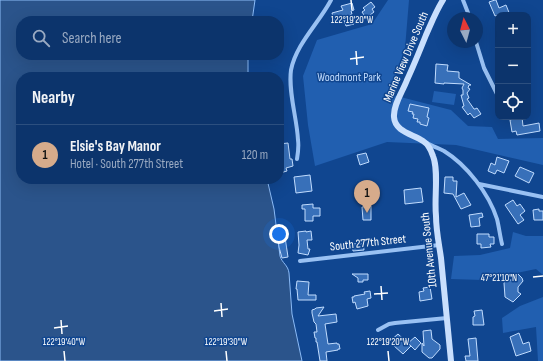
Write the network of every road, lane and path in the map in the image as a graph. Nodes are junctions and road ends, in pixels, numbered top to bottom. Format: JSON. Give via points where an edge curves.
{"nodes":[{"id":1,"x":330,"y":0,"type":"edge"},
{"id":2,"x":443,"y":0,"type":"edge"},
{"id":3,"x":463,"y":0,"type":"edge"},
{"id":4,"x":468,"y":12,"type":"edge"},
{"id":5,"x":478,"y":48,"type":"edge"},
{"id":6,"x":495,"y":90,"type":"edge"},
{"id":7,"x":423,"y":141,"type":"junction"},
{"id":8,"x":297,"y":159,"type":"dead end"},
{"id":9,"x":478,"y":184,"type":"junction"},
{"id":10,"x":543,"y":196,"type":"edge"},
{"id":11,"x":502,"y":244,"type":"dead end"},
{"id":12,"x":439,"y":245,"type":"junction"},
{"id":13,"x":300,"y":261,"type":"dead end"},
{"id":14,"x":447,"y":318,"type":"junction"},
{"id":15,"x":378,"y":330,"type":"dead end"},
{"id":16,"x":451,"y":361,"type":"edge"}],
"edges":[{"from":1,"to":8,"type":"street","via":[[298,51],[291,70],[291,89],[299,141]]},
{"from":2,"to":7,"type":"main road","name":"Marine View Drive South","via":[[396,105],[394,115],[395,122],[401,130]]},
{"from":3,"to":4,"type":"street"},
{"from":5,"to":6,"type":"street"},
{"from":7,"to":9,"type":"street","name":"Marine View Drive South","via":[[445,152]]},
{"from":7,"to":12,"type":"main road","name":"10th Avenue South","via":[[431,151],[435,165],[435,207]]},
{"from":9,"to":10,"type":"street"},
{"from":9,"to":11,"type":"street","name":"Marine View Drive South","via":[[493,210]]},
{"from":12,"to":13,"type":"street","name":"South 277th Street"},
{"from":12,"to":14,"type":"main road","name":"10th Avenue South"},
{"from":14,"to":15,"type":"street","via":[[389,324]]},
{"from":14,"to":16,"type":"main road","name":"10th Avenue South"}]}
